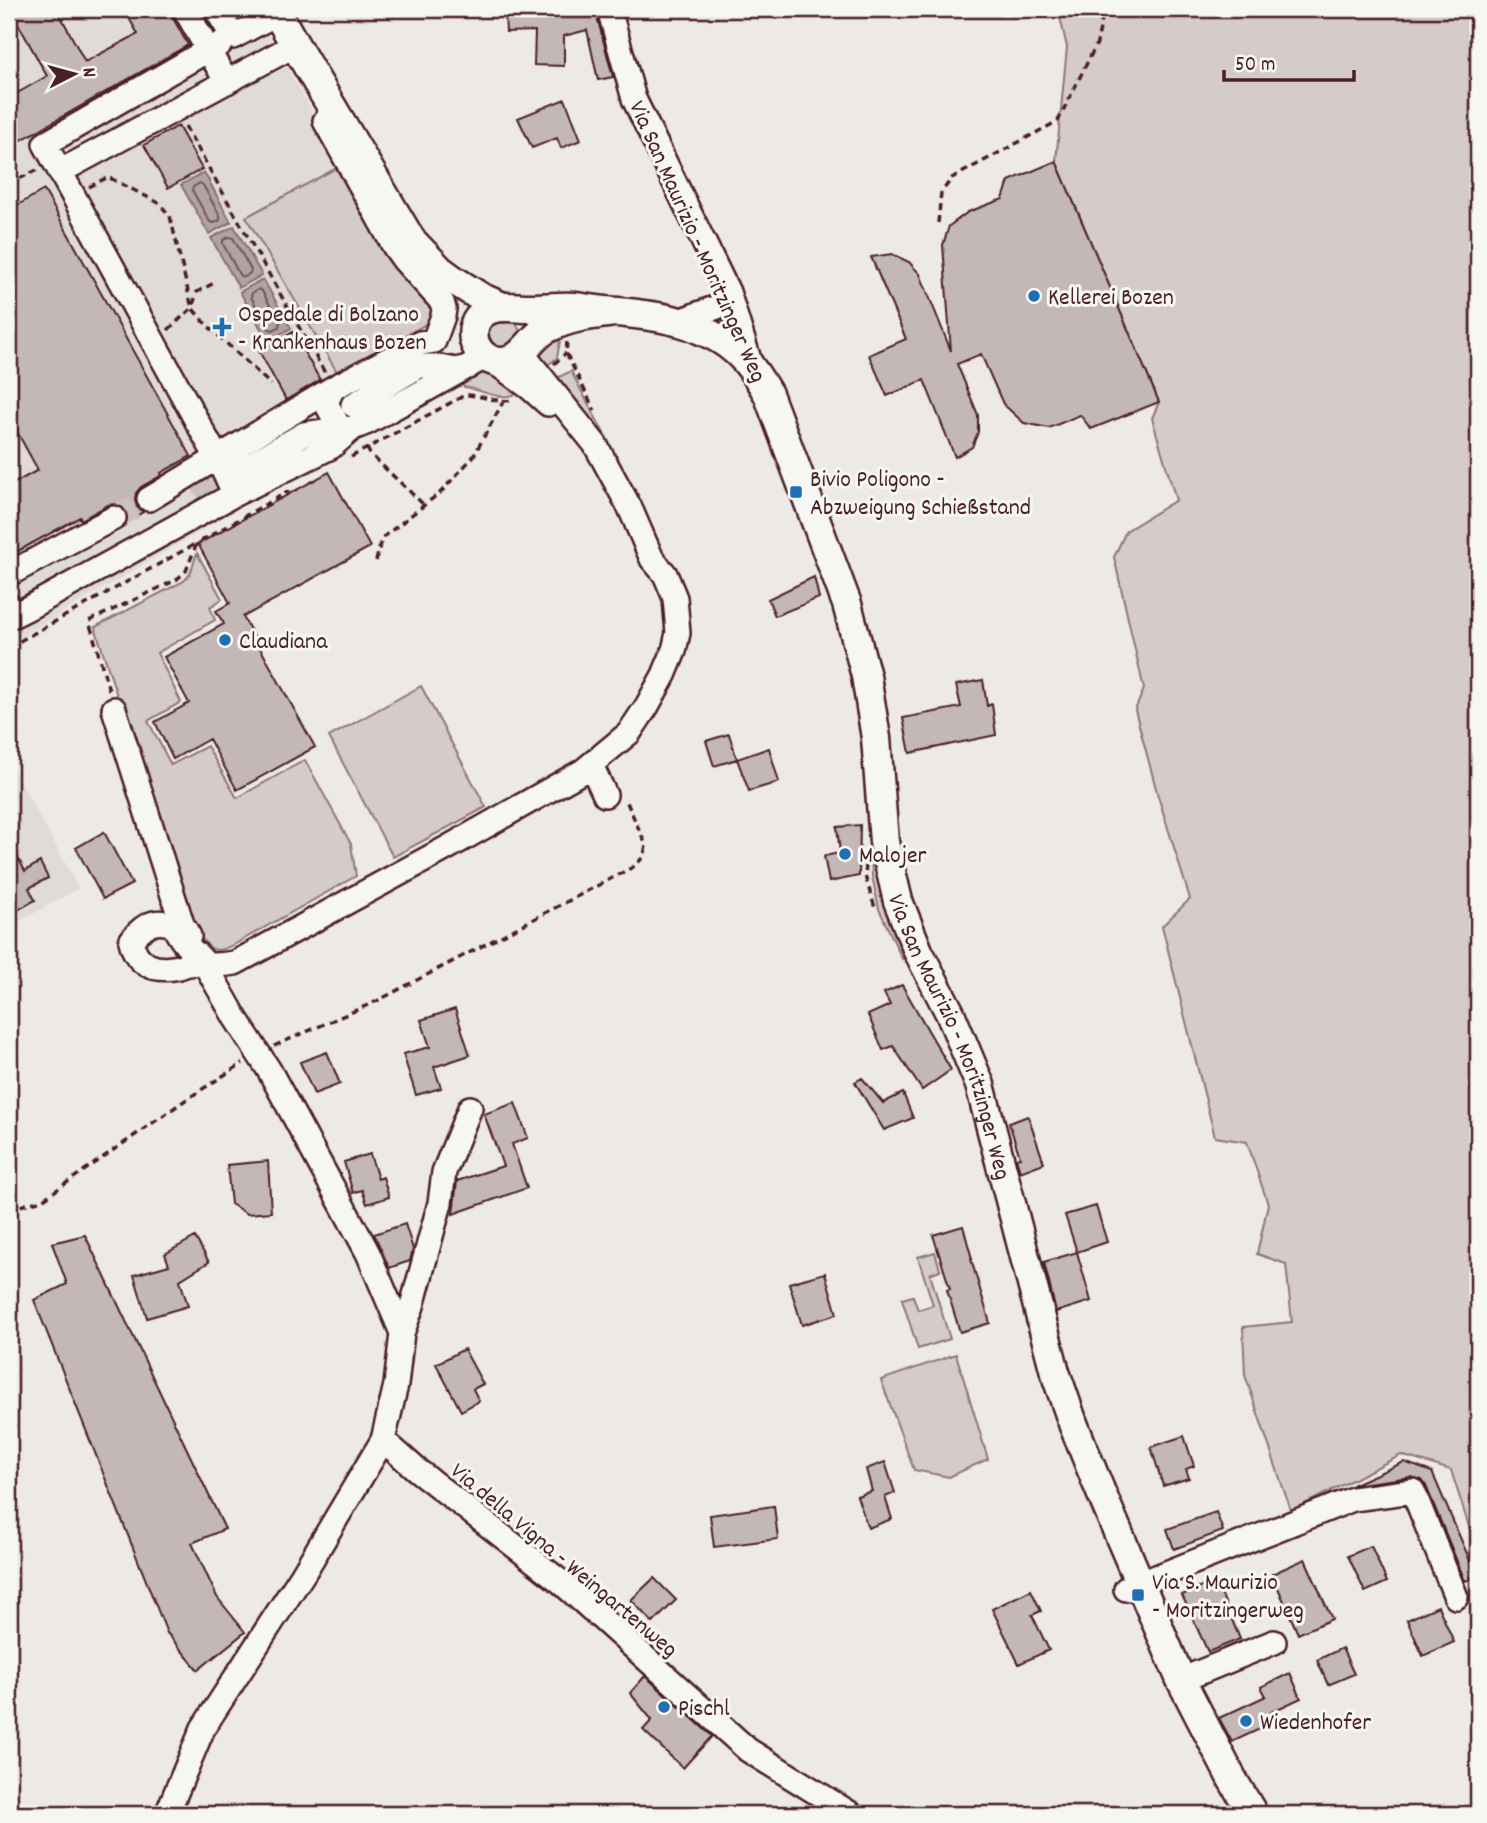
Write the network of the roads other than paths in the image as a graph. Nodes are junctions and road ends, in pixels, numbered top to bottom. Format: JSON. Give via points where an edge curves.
{"nodes":[{"id":1,"x":185,"y":9,"type":"edge"},
{"id":2,"x":216,"y":9,"type":"edge"},
{"id":3,"x":609,"y":9,"type":"edge"},
{"id":4,"x":277,"y":11,"type":"edge"},
{"id":5,"x":233,"y":37,"type":"junction"},
{"id":6,"x":208,"y":50,"type":"junction"},
{"id":7,"x":297,"y":53,"type":"junction"},
{"id":8,"x":227,"y":82,"type":"junction"},
{"id":9,"x":57,"y":166,"type":"junction"},
{"id":10,"x":728,"y":292,"type":"junction"},
{"id":11,"x":505,"y":307,"type":"junction"},
{"id":12,"x":615,"y":312,"type":"junction"},
{"id":13,"x":679,"y":321,"type":"junction"},
{"id":14,"x":474,"y":329,"type":"junction"},
{"id":15,"x":434,"y":341,"type":"junction"},
{"id":16,"x":524,"y":350,"type":"junction"},
{"id":17,"x":482,"y":362,"type":"junction"},
{"id":18,"x":419,"y":366,"type":"junction"},
{"id":19,"x":752,"y":367,"type":"junction"},
{"id":20,"x":535,"y":383,"type":"junction"},
{"id":21,"x":330,"y":396,"type":"junction"},
{"id":22,"x":349,"y":421,"type":"junction"},
{"id":23,"x":230,"y":472,"type":"junction"},
{"id":24,"x":149,"y":499,"type":"tunnel mouth"},
{"id":25,"x":114,"y":518,"type":"tunnel mouth"},
{"id":26,"x":9,"y":574,"type":"edge"},
{"id":27,"x":9,"y":606,"type":"edge"},
{"id":28,"x":114,"y":709,"type":"road end"},
{"id":29,"x":591,"y":765,"type":"junction"},
{"id":30,"x":605,"y":795,"type":"dead end"},
{"id":31,"x":203,"y":960,"type":"junction"},
{"id":32,"x":470,"y":1108,"type":"dead end"},
{"id":33,"x":402,"y":1333,"type":"junction"},
{"id":34,"x":383,"y":1440,"type":"junction"},
{"id":35,"x":1133,"y":1586,"type":"junction"},
{"id":36,"x":1456,"y":1597,"type":"dead end"},
{"id":37,"x":1274,"y":1642,"type":"dead end"},
{"id":38,"x":1181,"y":1680,"type":"junction"},
{"id":39,"x":167,"y":1814,"type":"edge"},
{"id":40,"x":851,"y":1814,"type":"edge"},
{"id":41,"x":1253,"y":1814,"type":"edge"}],
"edges":[{"from":1,"to":6,"type":"street"},
{"from":2,"to":5,"type":"street"},
{"from":3,"to":10,"type":"street","name":"Via San Maurizio - Moritzinger Weg","via":[[634,99]]},
{"from":4,"to":5,"type":"street"},
{"from":4,"to":7,"type":"main road"},
{"from":5,"to":6,"type":"street"},
{"from":6,"to":8,"type":"street"},
{"from":6,"to":9,"type":"street","via":[[45,144]]},
{"from":7,"to":8,"type":"street"},
{"from":7,"to":11,"type":"main road","via":[[411,240],[455,281]]},
{"from":7,"to":14,"type":"main road","via":[[400,239],[464,310]]},
{"from":7,"to":15,"type":"street","via":[[305,84],[394,246],[442,302],[443,316]]},
{"from":8,"to":9,"type":"street"},
{"from":9,"to":23,"type":"street"},
{"from":10,"to":13,"type":"street","via":[[720,306]]},
{"from":10,"to":19,"type":"street","name":"Via San Maurizio - Moritzinger Weg"},
{"from":11,"to":12,"type":"main road"},
{"from":11,"to":14,"type":"main road","via":[[488,310]]},
{"from":11,"to":16,"type":"main road","via":[[525,320],[528,338]]},
{"from":12,"to":13,"type":"main road"},
{"from":12,"to":16,"type":"main road","via":[[568,320],[535,336]]},
{"from":13,"to":19,"type":"main road","via":[[730,346]]},
{"from":14,"to":15,"type":"street"},
{"from":14,"to":17,"type":"main road"},
{"from":15,"to":18,"type":"street"},
{"from":15,"to":21,"type":"street","via":[[420,343]]},
{"from":16,"to":17,"type":"main road","via":[[509,361]]},
{"from":16,"to":20,"type":"street"},
{"from":17,"to":18,"type":"street","via":[[456,370]]},
{"from":17,"to":20,"type":"street"},
{"from":17,"to":22,"type":"street","via":[[368,422]]},
{"from":18,"to":22,"type":"street"},
{"from":19,"to":35,"type":"main road","name":"Via San Maurizio - Moritzinger Weg","via":[[768,394],[847,604],[866,676],[884,842],[898,901],[980,1085],[1055,1372]]},
{"from":20,"to":29,"type":"street","via":[[595,444],[675,598],[678,633],[664,675],[629,733]]},
{"from":21,"to":22,"type":"street"},
{"from":21,"to":23,"type":"street"},
{"from":22,"to":23,"type":"street","via":[[304,434]]},
{"from":23,"to":24,"type":"street"},
{"from":23,"to":27,"type":"street","via":[[22,611],[13,615]]},
{"from":25,"to":26,"type":"street"},
{"from":28,"to":31,"type":"street","via":[[182,924]]},
{"from":29,"to":30,"type":"street"},
{"from":29,"to":31,"type":"street","via":[[235,963],[211,965]]},
{"from":31,"to":33,"type":"street","via":[[368,1253]]},
{"from":32,"to":33,"type":"street","via":[[444,1172]]},
{"from":33,"to":34,"type":"street"},
{"from":34,"to":39,"type":"street","via":[[203,1728]]},
{"from":34,"to":40,"type":"street","name":"Via della Vigna - Weingartenweg","via":[[561,1582],[748,1750]]},
{"from":35,"to":36,"type":"street","via":[[1353,1499],[1413,1491]]},
{"from":35,"to":38,"type":"main road","name":"Via San Maurizio - Moritzinger Weg"},
{"from":37,"to":38,"type":"street"},
{"from":38,"to":41,"type":"main road","name":"Via San Maurizio - Moritzinger Weg"}]}
